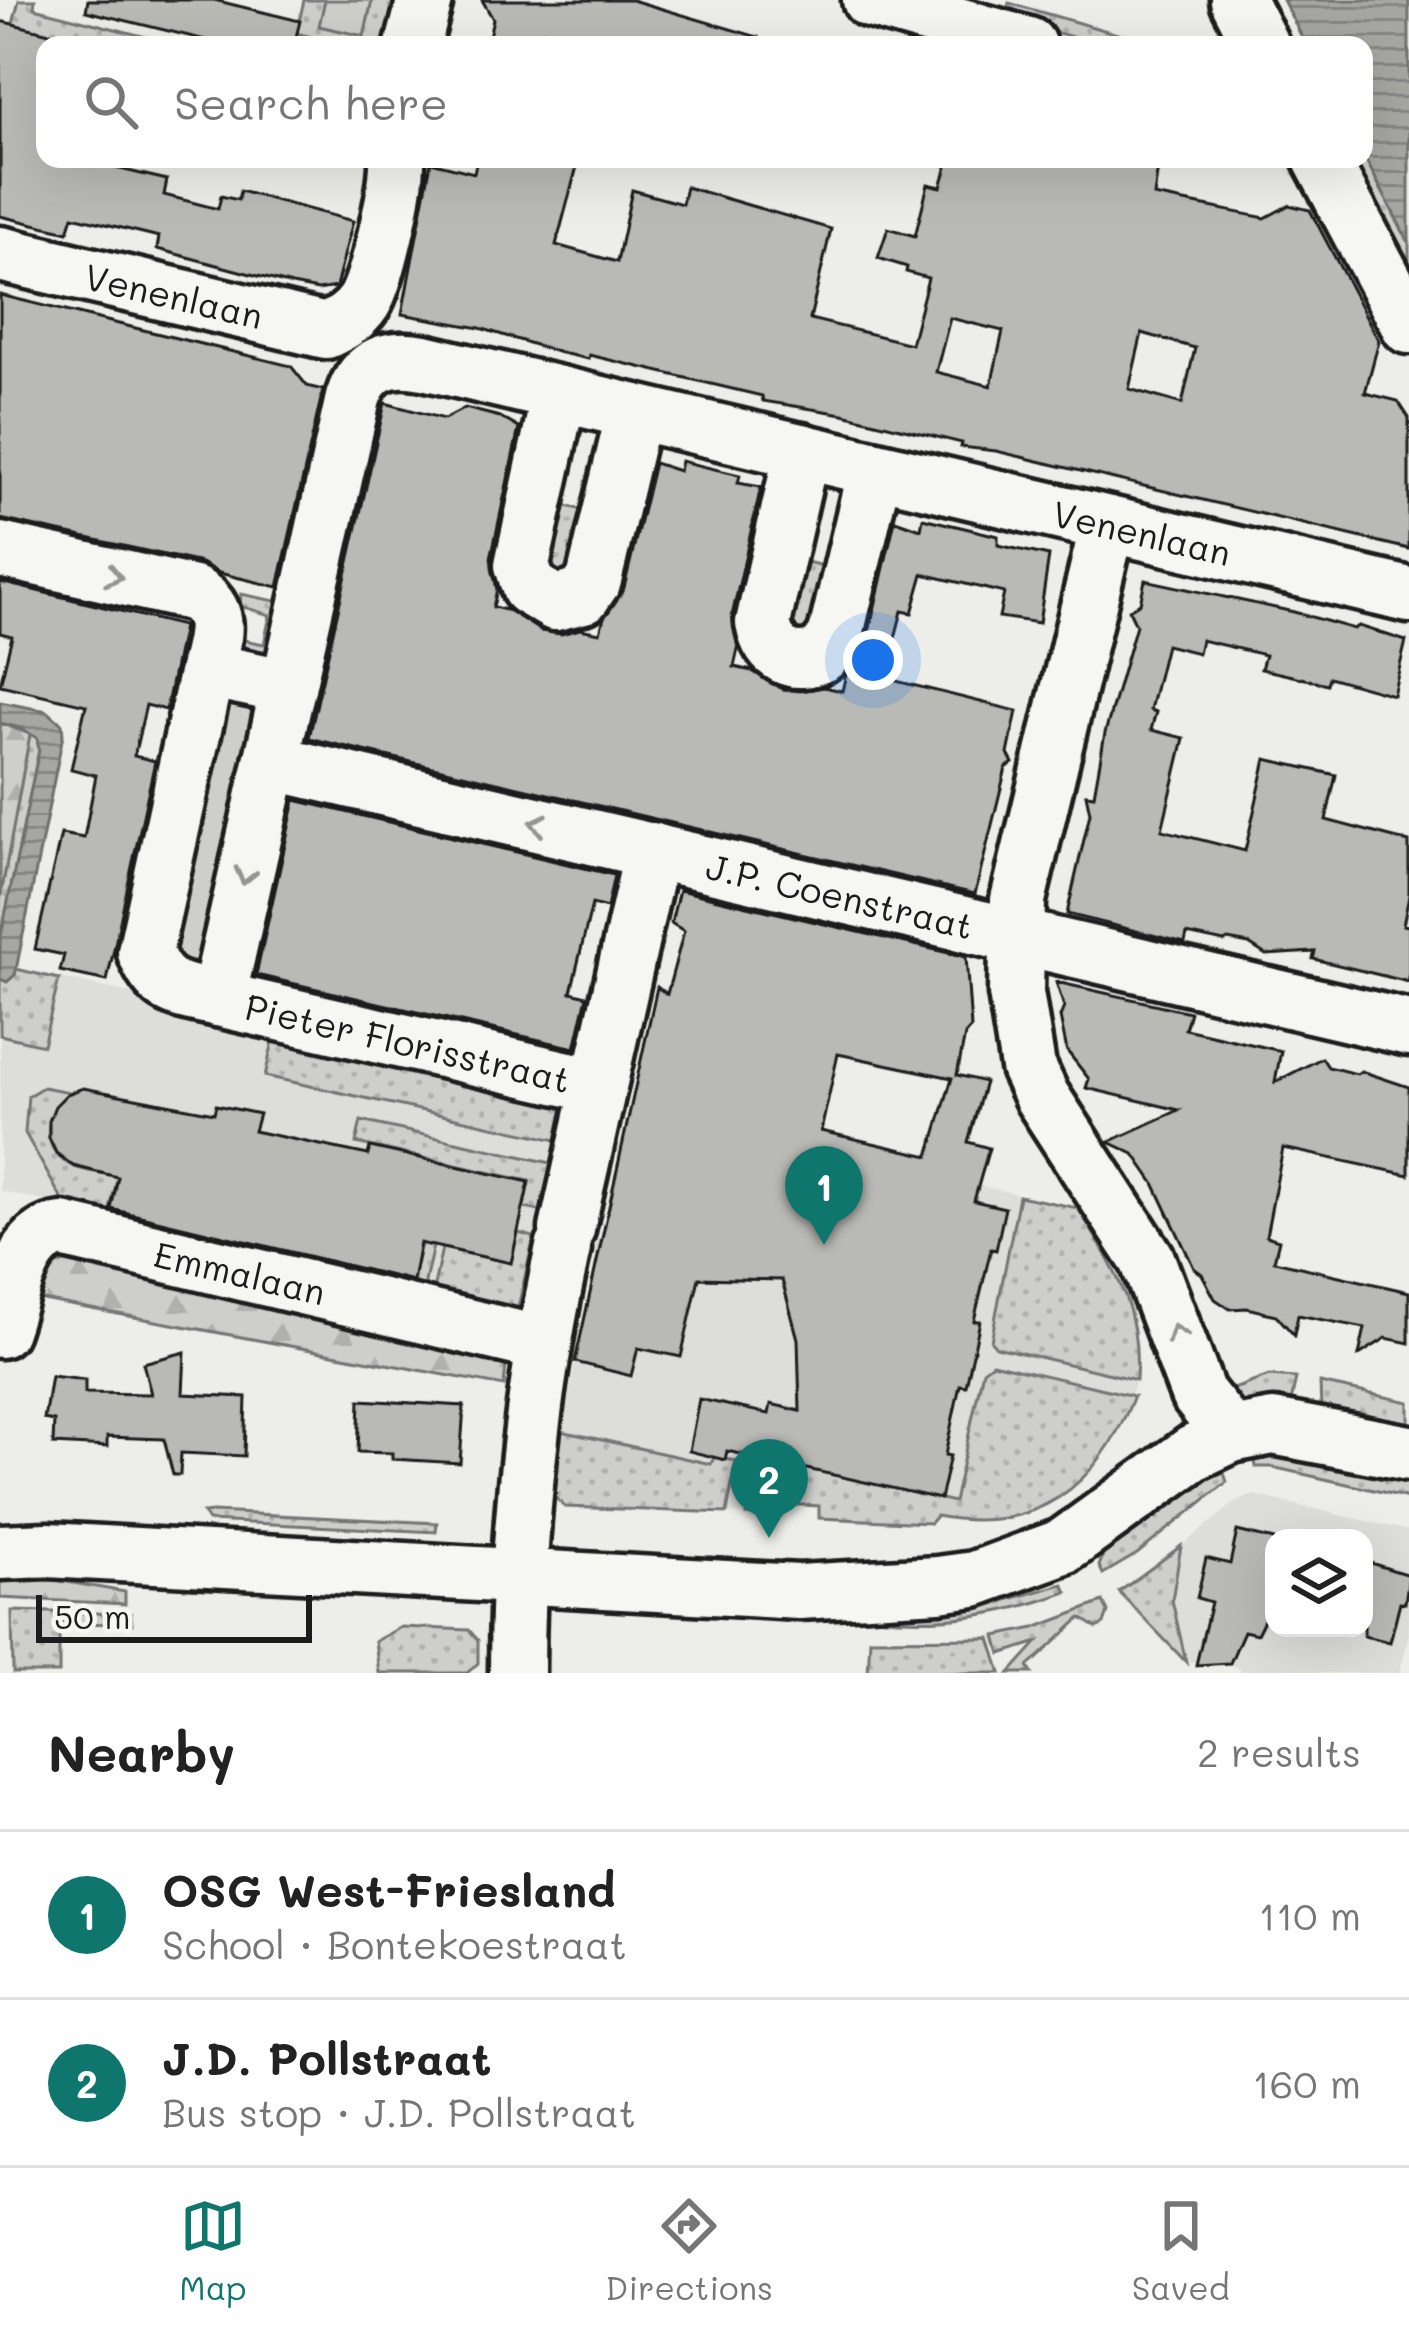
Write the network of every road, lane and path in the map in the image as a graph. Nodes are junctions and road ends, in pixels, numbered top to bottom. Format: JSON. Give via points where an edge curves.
{"nodes":[{"id":1,"x":424,"y":0,"type":"edge"},
{"id":2,"x":870,"y":0,"type":"edge"},
{"id":3,"x":1238,"y":0,"type":"edge"},
{"id":4,"x":415,"y":36,"type":"edge"},
{"id":5,"x":996,"y":36,"type":"edge"},
{"id":6,"x":1256,"y":36,"type":"edge"},
{"id":7,"x":397,"y":168,"type":"edge"},
{"id":8,"x":1326,"y":168,"type":"edge"},
{"id":9,"x":0,"y":254,"type":"edge"},
{"id":10,"x":1409,"y":326,"type":"edge"},
{"id":11,"x":362,"y":343,"type":"junction"},
{"id":12,"x":559,"y":394,"type":"junction"},
{"id":13,"x":634,"y":412,"type":"junction"},
{"id":14,"x":802,"y":452,"type":"junction"},
{"id":15,"x":875,"y":469,"type":"junction"},
{"id":16,"x":1108,"y":524,"type":"junction"},
{"id":17,"x":0,"y":550,"type":"edge"},
{"id":18,"x":1409,"y":596,"type":"edge"},
{"id":19,"x":207,"y":670,"type":"junction"},
{"id":20,"x":288,"y":687,"type":"junction"},
{"id":21,"x":271,"y":762,"type":"junction"},
{"id":22,"x":652,"y":850,"type":"junction"},
{"id":23,"x":1015,"y":936,"type":"junction"},
{"id":24,"x":218,"y":999,"type":"junction"},
{"id":25,"x":1409,"y":1028,"type":"edge"},
{"id":26,"x":599,"y":1086,"type":"junction"},
{"id":27,"x":0,"y":1330,"type":"edge"},
{"id":28,"x":542,"y":1343,"type":"junction"},
{"id":29,"x":1231,"y":1435,"type":"junction"},
{"id":30,"x":1409,"y":1454,"type":"edge"},
{"id":31,"x":0,"y":1525,"type":"edge"},
{"id":32,"x":0,"y":1552,"type":"edge"},
{"id":33,"x":519,"y":1560,"type":"junction"},
{"id":34,"x":517,"y":1673,"type":"edge"}],
"edges":[{"from":1,"to":4,"type":"street"},
{"from":2,"to":5,"type":"street"},
{"from":3,"to":6,"type":"street"},
{"from":7,"to":11,"type":"street","name":"Pieter Florisstraat"},
{"from":8,"to":10,"type":"street"},
{"from":9,"to":11,"type":"street","name":"Venenlaan"},
{"from":11,"to":12,"type":"street","name":"Venenlaan"},
{"from":11,"to":20,"type":"street","name":"Pieter Florisstraat"},
{"from":12,"to":13,"type":"street","name":"Venenlaan"},
{"from":12,"to":13,"type":"street","via":[[522,565],[529,588],[556,603],[583,596],[594,580]]},
{"from":13,"to":14,"type":"street","name":"Venenlaan"},
{"from":14,"to":15,"type":"street","name":"Venenlaan"},
{"from":14,"to":15,"type":"street","via":[[763,623],[777,653],[796,661],[823,654],[835,638]]},
{"from":15,"to":16,"type":"street","name":"Venenlaan"},
{"from":16,"to":18,"type":"street","name":"Venenlaan"},
{"from":16,"to":23,"type":"street"},
{"from":17,"to":19,"type":"street","name":"Pieter Florisstraat","one_way":true,"via":[[194,594],[217,625]]},
{"from":19,"to":20,"type":"street"},
{"from":19,"to":24,"type":"street","name":"Pieter Florisstraat","via":[[145,952],[169,987]]},
{"from":20,"to":21,"type":"street","name":"Pieter Florisstraat"},
{"from":22,"to":21,"type":"street","name":"J.P. Coenstraat","one_way":true},
{"from":21,"to":24,"type":"street","name":"Pieter Florisstraat","one_way":true},
{"from":22,"to":23,"type":"street","name":"J.P. Coenstraat"},
{"from":22,"to":26,"type":"street"},
{"from":23,"to":25,"type":"street","name":"J.P. Coenstraat"},
{"from":29,"to":23,"type":"street","one_way":true,"via":[[1198,1394],[1147,1259],[1028,1067]]},
{"from":24,"to":26,"type":"street","name":"Pieter Florisstraat"},
{"from":26,"to":28,"type":"street"},
{"from":27,"to":28,"type":"street","name":"Emmalaan","via":[[29,1248],[45,1232],[62,1230]]},
{"from":28,"to":33,"type":"street"},
{"from":29,"to":30,"type":"street","via":[[1288,1428]]},
{"from":29,"to":33,"type":"street","via":[[1193,1453],[1064,1546],[974,1579],[902,1586],[652,1549]]},
{"from":31,"to":33,"type":"street"},
{"from":32,"to":33,"type":"street"},
{"from":33,"to":34,"type":"street"}]}
